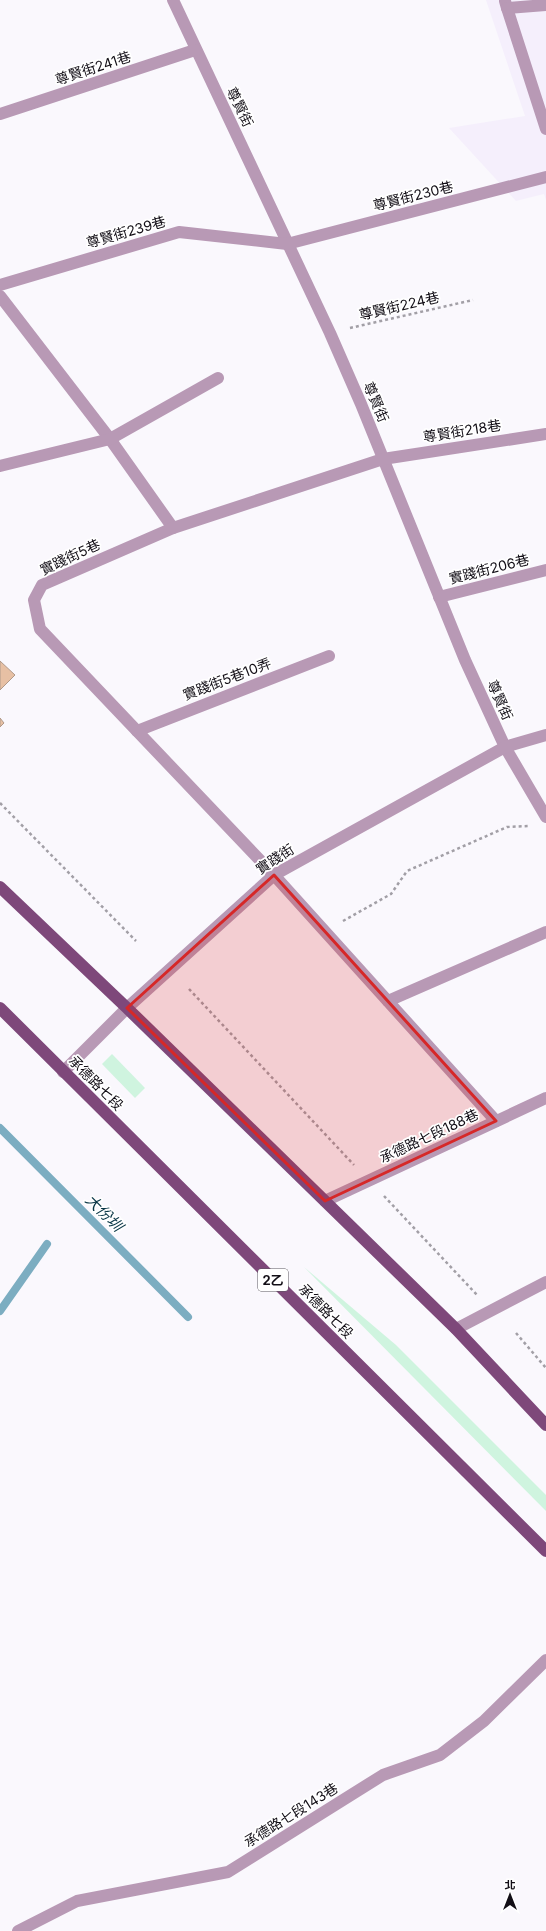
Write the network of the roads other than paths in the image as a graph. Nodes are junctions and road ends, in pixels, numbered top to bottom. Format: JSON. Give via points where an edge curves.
{"nodes":[{"id":1,"x":173,"y":0,"type":"edge"},
{"id":2,"x":506,"y":4,"type":"edge"},
{"id":3,"x":546,"y":5,"type":"edge"},
{"id":4,"x":195,"y":50,"type":"junction"},
{"id":5,"x":0,"y":114,"type":"edge"},
{"id":6,"x":546,"y":129,"type":"edge"},
{"id":7,"x":546,"y":177,"type":"edge"},
{"id":8,"x":288,"y":244,"type":"junction"},
{"id":9,"x":0,"y":285,"type":"edge"},
{"id":10,"x":0,"y":296,"type":"edge"},
{"id":11,"x":218,"y":378,"type":"dead end"},
{"id":12,"x":546,"y":434,"type":"edge"},
{"id":13,"x":110,"y":439,"type":"junction"},
{"id":14,"x":383,"y":459,"type":"junction"},
{"id":15,"x":0,"y":466,"type":"edge"},
{"id":16,"x":173,"y":528,"type":"junction"},
{"id":17,"x":546,"y":570,"type":"edge"},
{"id":18,"x":440,"y":597,"type":"junction"},
{"id":19,"x":329,"y":656,"type":"dead end"},
{"id":20,"x":137,"y":731,"type":"junction"},
{"id":21,"x":546,"y":735,"type":"edge"},
{"id":22,"x":505,"y":747,"type":"junction"},
{"id":23,"x":546,"y":817,"type":"edge"},
{"id":24,"x":274,"y":875,"type":"junction"},
{"id":25,"x":0,"y":887,"type":"edge"},
{"id":26,"x":546,"y":932,"type":"edge"},
{"id":27,"x":388,"y":1001,"type":"junction"},
{"id":28,"x":0,"y":1008,"type":"edge"},
{"id":29,"x":127,"y":1008,"type":"junction"},
{"id":30,"x":63,"y":1072,"type":"junction"},
{"id":31,"x":546,"y":1098,"type":"edge"},
{"id":32,"x":496,"y":1121,"type":"junction"},
{"id":33,"x":325,"y":1201,"type":"junction"},
{"id":34,"x":546,"y":1282,"type":"edge"},
{"id":35,"x":456,"y":1329,"type":"junction"},
{"id":36,"x":546,"y":1425,"type":"edge"},
{"id":37,"x":546,"y":1551,"type":"edge"},
{"id":38,"x":546,"y":1660,"type":"edge"},
{"id":39,"x":18,"y":1931,"type":"edge"}],
"edges":[{"from":1,"to":4,"type":"street","name":"尊賢街"},
{"from":2,"to":3,"type":"street"},
{"from":2,"to":6,"type":"street"},
{"from":4,"to":5,"type":"street","name":"尊賢街241巷"},
{"from":4,"to":8,"type":"street","name":"尊賢街"},
{"from":7,"to":8,"type":"street","name":"尊賢街230巷"},
{"from":8,"to":9,"type":"street","name":"尊賢街239巷","via":[[179,232]]},
{"from":8,"to":14,"type":"street","name":"尊賢街","via":[[330,332]]},
{"from":10,"to":13,"type":"street"},
{"from":11,"to":13,"type":"street"},
{"from":12,"to":14,"type":"street","name":"尊賢街218巷"},
{"from":13,"to":15,"type":"street"},
{"from":13,"to":16,"type":"street"},
{"from":14,"to":16,"type":"street","name":"實踐街5巷"},
{"from":14,"to":18,"type":"street","name":"尊賢街"},
{"from":16,"to":20,"type":"street","name":"實踐街5巷","via":[[42,585],[34,600],[40,629]]},
{"from":17,"to":18,"type":"street","name":"實踐街206巷"},
{"from":18,"to":22,"type":"street","name":"尊賢街","via":[[465,660]]},
{"from":19,"to":20,"type":"street","name":"實踐街5巷10弄"},
{"from":20,"to":24,"type":"street","name":"實踐街5巷"},
{"from":21,"to":22,"type":"street","name":"實踐街"},
{"from":22,"to":23,"type":"street","name":"尊賢街"},
{"from":22,"to":24,"type":"street","name":"實踐街"},
{"from":24,"to":27,"type":"street","name":"實踐街5巷"},
{"from":24,"to":29,"type":"street","name":"實踐街"},
{"from":25,"to":29,"type":"main road"},
{"from":26,"to":27,"type":"street"},
{"from":27,"to":32,"type":"street","name":"實踐街5巷"},
{"from":28,"to":30,"type":"main road","name":"承德路七段","number":"2乙"},
{"from":29,"to":30,"type":"street","name":"實踐街"},
{"from":29,"to":33,"type":"main road"},
{"from":30,"to":37,"type":"main road","name":"承德路七段","number":"2乙"},
{"from":31,"to":32,"type":"street","name":"承德路七段188巷"},
{"from":32,"to":33,"type":"street","name":"承德路七段188巷"},
{"from":33,"to":35,"type":"main road"},
{"from":34,"to":35,"type":"street"},
{"from":35,"to":36,"type":"main road"},
{"from":38,"to":39,"type":"street","name":"承德路七段143巷","via":[[484,1721],[440,1755],[383,1775],[228,1872],[77,1901]]}]}
